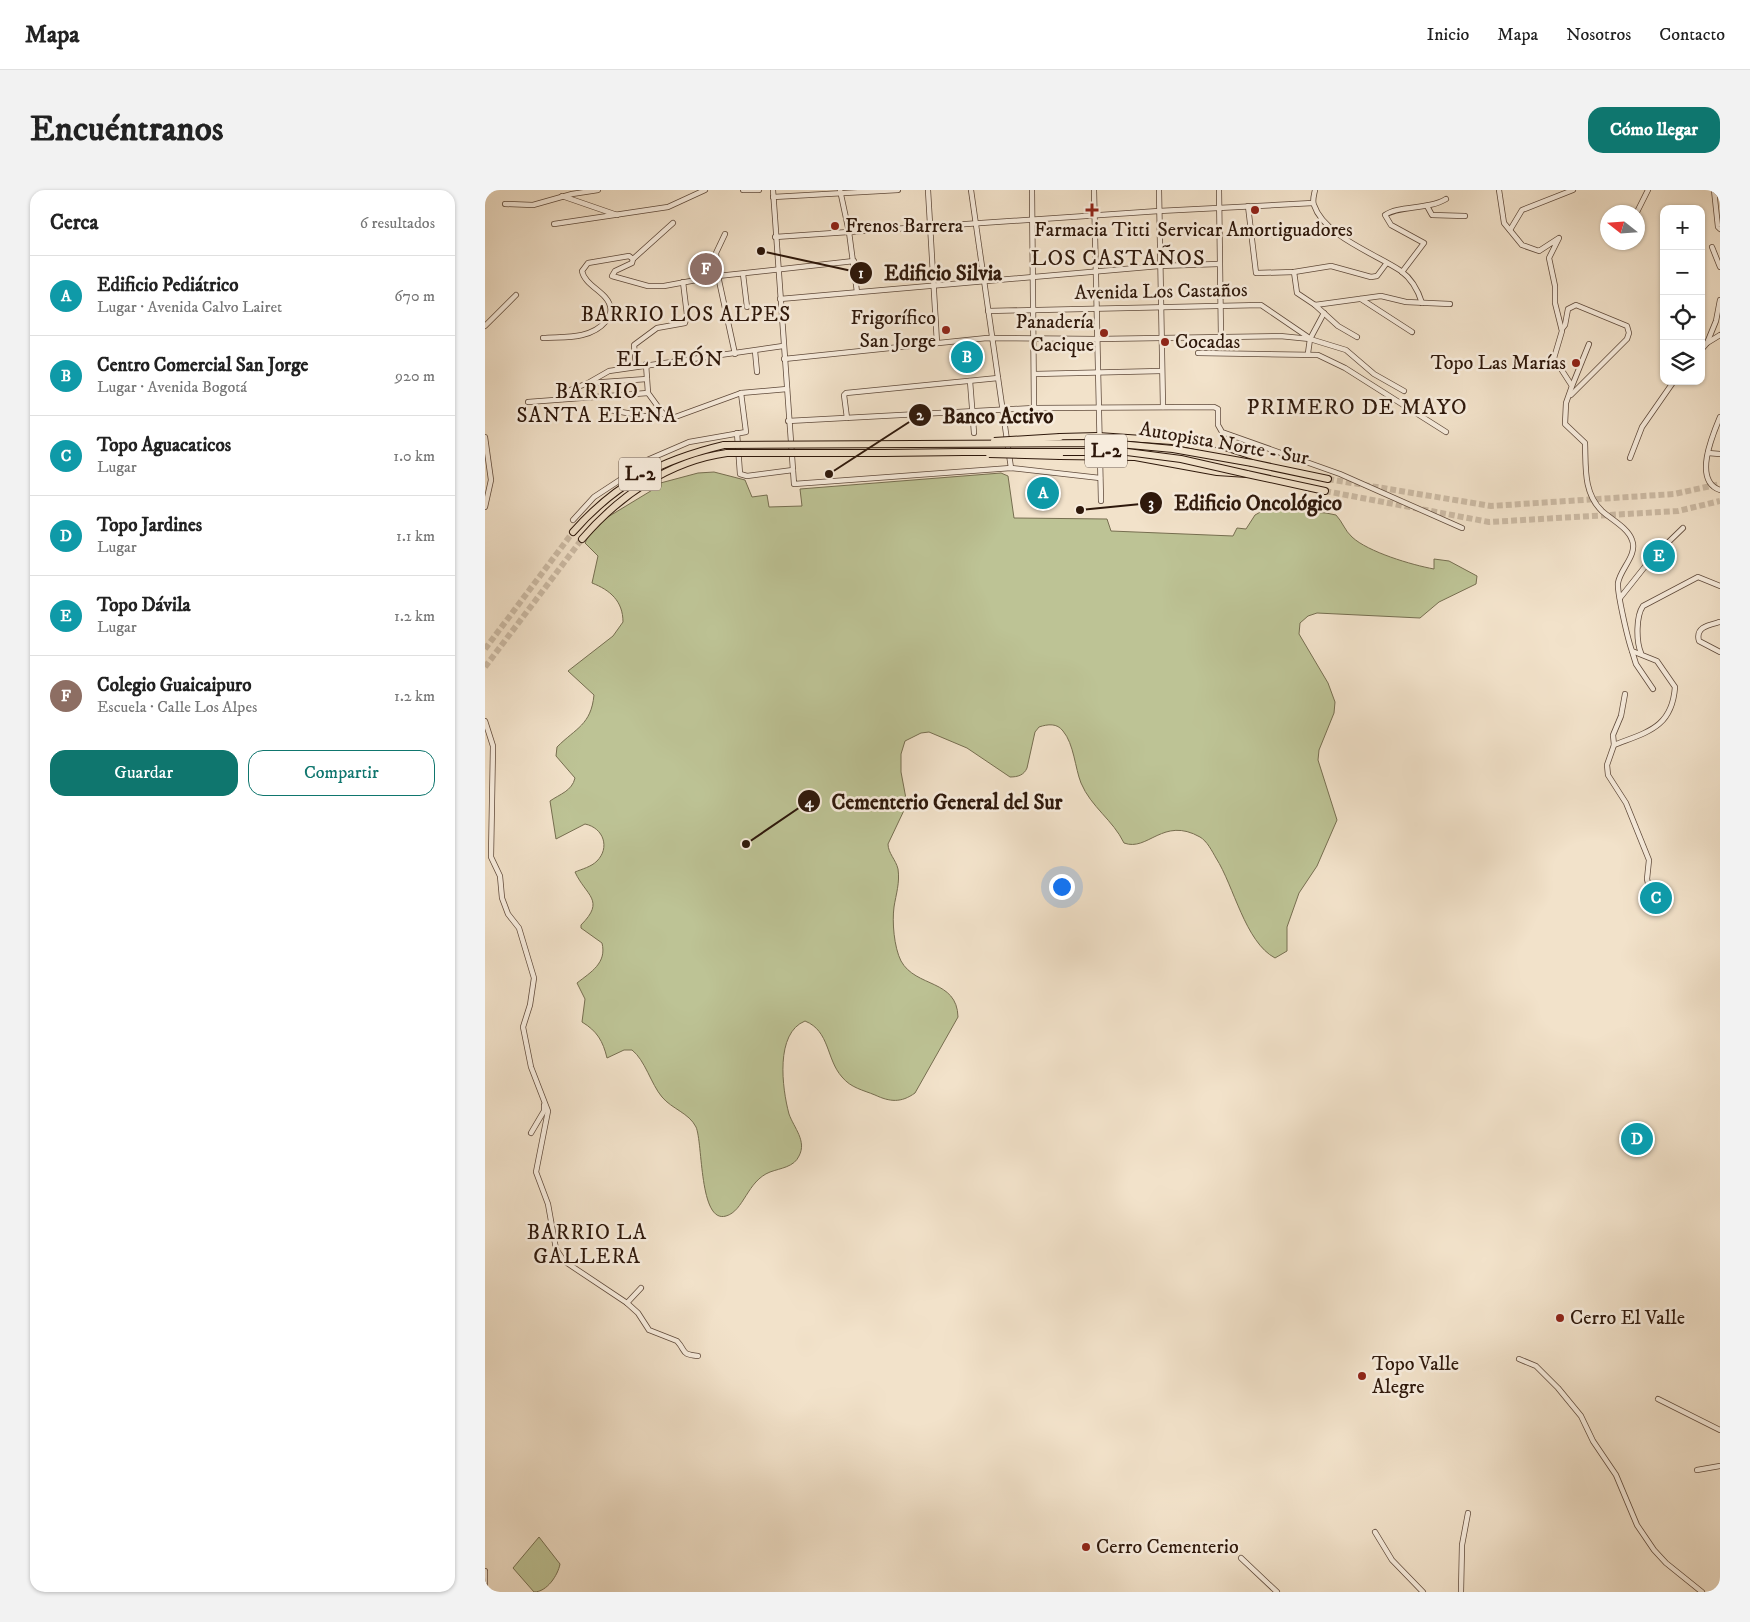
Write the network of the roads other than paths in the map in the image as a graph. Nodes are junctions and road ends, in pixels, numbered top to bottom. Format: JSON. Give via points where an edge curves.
{"nodes":[{"id":1,"x":598,"y":190,"type":"edge"},
{"id":2,"x":705,"y":190,"type":"edge"},
{"id":3,"x":743,"y":190,"type":"edge"},
{"id":4,"x":759,"y":190,"type":"edge"},
{"id":5,"x":773,"y":190,"type":"edge"},
{"id":6,"x":889,"y":190,"type":"edge"},
{"id":7,"x":898,"y":190,"type":"edge"},
{"id":8,"x":928,"y":190,"type":"edge"},
{"id":9,"x":971,"y":190,"type":"edge"},
{"id":10,"x":1032,"y":190,"type":"edge"},
{"id":11,"x":1094,"y":190,"type":"edge"},
{"id":12,"x":1159,"y":190,"type":"edge"},
{"id":13,"x":1219,"y":190,"type":"edge"},
{"id":14,"x":1315,"y":190,"type":"edge"},
{"id":15,"x":1499,"y":190,"type":"edge"},
{"id":16,"x":1573,"y":190,"type":"edge"},
{"id":17,"x":1648,"y":190,"type":"edge"},
{"id":18,"x":1714,"y":190,"type":"edge"},
{"id":19,"x":840,"y":192,"type":"edge"},
{"id":20,"x":562,"y":196,"type":"junction"},
{"id":21,"x":773,"y":197,"type":"junction"},
{"id":22,"x":1446,"y":199,"type":"dead end"},
{"id":23,"x":1313,"y":203,"type":"junction"},
{"id":24,"x":505,"y":204,"type":"dead end"},
{"id":25,"x":1640,"y":205,"type":"edge"},
{"id":26,"x":1248,"y":206,"type":"junction"},
{"id":27,"x":1427,"y":206,"type":"junction"},
{"id":28,"x":1218,"y":208,"type":"junction"},
{"id":29,"x":1159,"y":210,"type":"junction"},
{"id":30,"x":619,"y":216,"type":"junction"},
{"id":31,"x":1094,"y":216,"type":"junction"},
{"id":32,"x":1465,"y":216,"type":"dead end"},
{"id":33,"x":1033,"y":220,"type":"junction"},
{"id":34,"x":673,"y":223,"type":"dead end"},
{"id":35,"x":554,"y":224,"type":"dead end"},
{"id":36,"x":977,"y":224,"type":"junction"},
{"id":37,"x":931,"y":226,"type":"junction"},
{"id":38,"x":1719,"y":228,"type":"edge"},
{"id":39,"x":1510,"y":230,"type":"junction"},
{"id":40,"x":1335,"y":231,"type":"junction"},
{"id":41,"x":849,"y":232,"type":"junction"},
{"id":42,"x":725,"y":234,"type":"dead end"},
{"id":43,"x":1251,"y":235,"type":"junction"},
{"id":44,"x":775,"y":237,"type":"junction"},
{"id":45,"x":1712,"y":247,"type":"dead end"},
{"id":46,"x":633,"y":259,"type":"junction"},
{"id":47,"x":854,"y":261,"type":"junction"},
{"id":48,"x":1218,"y":264,"type":"junction"},
{"id":49,"x":1386,"y":264,"type":"junction"},
{"id":50,"x":1159,"y":266,"type":"junction"},
{"id":51,"x":1720,"y":267,"type":"edge"},
{"id":52,"x":778,"y":269,"type":"junction"},
{"id":53,"x":1095,"y":272,"type":"junction"},
{"id":54,"x":1294,"y":272,"type":"junction"},
{"id":55,"x":1402,"y":272,"type":"junction"},
{"id":56,"x":743,"y":274,"type":"junction"},
{"id":57,"x":718,"y":276,"type":"junction"},
{"id":58,"x":1033,"y":276,"type":"junction"},
{"id":59,"x":984,"y":281,"type":"junction"},
{"id":60,"x":683,"y":282,"type":"junction"},
{"id":61,"x":934,"y":286,"type":"junction"},
{"id":62,"x":857,"y":292,"type":"junction"},
{"id":63,"x":516,"y":295,"type":"dead end"},
{"id":64,"x":780,"y":299,"type":"junction"},
{"id":65,"x":1361,"y":299,"type":"junction"},
{"id":66,"x":1720,"y":300,"type":"edge"},
{"id":67,"x":1422,"y":302,"type":"junction"},
{"id":68,"x":1450,"y":304,"type":"dead end"},
{"id":69,"x":1315,"y":305,"type":"junction"},
{"id":70,"x":1219,"y":306,"type":"junction"},
{"id":71,"x":1159,"y":307,"type":"junction"},
{"id":72,"x":747,"y":308,"type":"dead end"},
{"id":73,"x":1096,"y":309,"type":"junction"},
{"id":74,"x":1034,"y":310,"type":"junction"},
{"id":75,"x":987,"y":311,"type":"junction"},
{"id":76,"x":1324,"y":313,"type":"junction"},
{"id":77,"x":485,"y":326,"type":"edge"},
{"id":78,"x":1562,"y":328,"type":"junction"},
{"id":79,"x":1412,"y":332,"type":"dead end"},
{"id":80,"x":1720,"y":335,"type":"edge"},
{"id":81,"x":1357,"y":337,"type":"dead end"},
{"id":82,"x":543,"y":338,"type":"dead end"},
{"id":83,"x":1160,"y":338,"type":"junction"},
{"id":84,"x":1221,"y":338,"type":"junction"},
{"id":85,"x":1310,"y":338,"type":"junction"},
{"id":86,"x":992,"y":339,"type":"junction"},
{"id":87,"x":1098,"y":339,"type":"junction"},
{"id":88,"x":1033,"y":340,"type":"junction"},
{"id":89,"x":937,"y":343,"type":"junction"},
{"id":90,"x":1707,"y":343,"type":"junction"},
{"id":91,"x":1589,"y":344,"type":"dead end"},
{"id":92,"x":1705,"y":345,"type":"edge"},
{"id":93,"x":783,"y":346,"type":"junction"},
{"id":94,"x":755,"y":351,"type":"junction"},
{"id":95,"x":1198,"y":353,"type":"dead end"},
{"id":96,"x":1308,"y":353,"type":"junction"},
{"id":97,"x":735,"y":354,"type":"junction"},
{"id":98,"x":784,"y":359,"type":"junction"},
{"id":99,"x":646,"y":364,"type":"junction"},
{"id":100,"x":636,"y":366,"type":"junction"},
{"id":101,"x":1161,"y":371,"type":"junction"},
{"id":102,"x":757,"y":372,"type":"dead end"},
{"id":103,"x":1098,"y":373,"type":"junction"},
{"id":104,"x":1035,"y":374,"type":"junction"},
{"id":105,"x":998,"y":378,"type":"junction"},
{"id":106,"x":647,"y":379,"type":"junction"},
{"id":107,"x":970,"y":381,"type":"junction"},
{"id":108,"x":588,"y":383,"type":"junction"},
{"id":109,"x":1670,"y":385,"type":"edge"},
{"id":110,"x":1572,"y":386,"type":"junction"},
{"id":111,"x":787,"y":388,"type":"junction"},
{"id":112,"x":1404,"y":391,"type":"dead end"},
{"id":113,"x":648,"y":393,"type":"junction"},
{"id":114,"x":741,"y":394,"type":"junction"},
{"id":115,"x":1570,"y":396,"type":"junction"},
{"id":116,"x":562,"y":399,"type":"junction"},
{"id":117,"x":527,"y":402,"type":"dead end"},
{"id":118,"x":1034,"y":408,"type":"junction"},
{"id":119,"x":1098,"y":408,"type":"junction"},
{"id":120,"x":1163,"y":408,"type":"junction"},
{"id":121,"x":604,"y":410,"type":"dead end"},
{"id":122,"x":1003,"y":410,"type":"junction"},
{"id":123,"x":973,"y":412,"type":"junction"},
{"id":124,"x":1720,"y":417,"type":"edge"},
{"id":125,"x":847,"y":418,"type":"junction"},
{"id":126,"x":667,"y":420,"type":"junction"},
{"id":127,"x":789,"y":421,"type":"junction"},
{"id":128,"x":974,"y":432,"type":"dead end"},
{"id":129,"x":1446,"y":432,"type":"dead end"},
{"id":130,"x":737,"y":433,"type":"junction"},
{"id":131,"x":1098,"y":436,"type":"junction"},
{"id":132,"x":485,"y":437,"type":"edge"},
{"id":133,"x":981,"y":444,"type":"junction"},
{"id":134,"x":963,"y":452,"type":"junction"},
{"id":135,"x":1708,"y":453,"type":"junction"},
{"id":136,"x":1720,"y":454,"type":"edge"},
{"id":137,"x":1099,"y":455,"type":"junction"},
{"id":138,"x":1630,"y":458,"type":"dead end"},
{"id":139,"x":1252,"y":464,"type":"junction"},
{"id":140,"x":1011,"y":468,"type":"junction"},
{"id":141,"x":793,"y":470,"type":"junction"},
{"id":142,"x":1247,"y":474,"type":"junction"},
{"id":143,"x":1100,"y":478,"type":"junction"},
{"id":144,"x":1328,"y":479,"type":"tunnel mouth"},
{"id":145,"x":1720,"y":490,"type":"edge"},
{"id":146,"x":1325,"y":491,"type":"tunnel mouth"},
{"id":147,"x":1101,"y":501,"type":"dead end"},
{"id":148,"x":485,"y":507,"type":"edge"},
{"id":149,"x":573,"y":520,"type":"dead end"},
{"id":150,"x":1462,"y":528,"type":"dead end"},
{"id":151,"x":1683,"y":528,"type":"dead end"},
{"id":152,"x":573,"y":532,"type":"tunnel mouth"},
{"id":153,"x":582,"y":540,"type":"tunnel mouth"},
{"id":154,"x":1720,"y":586,"type":"edge"},
{"id":155,"x":1620,"y":598,"type":"junction"},
{"id":156,"x":1720,"y":622,"type":"edge"},
{"id":157,"x":1632,"y":651,"type":"junction"},
{"id":158,"x":1720,"y":652,"type":"edge"},
{"id":159,"x":1641,"y":653,"type":"junction"},
{"id":160,"x":1653,"y":689,"type":"dead end"},
{"id":161,"x":1625,"y":694,"type":"dead end"},
{"id":162,"x":485,"y":721,"type":"edge"},
{"id":163,"x":1614,"y":745,"type":"junction"},
{"id":164,"x":1652,"y":900,"type":"dead end"},
{"id":165,"x":541,"y":1091,"type":"junction"},
{"id":166,"x":531,"y":1133,"type":"dead end"},
{"id":167,"x":641,"y":1288,"type":"dead end"},
{"id":168,"x":627,"y":1303,"type":"junction"},
{"id":169,"x":698,"y":1356,"type":"dead end"},
{"id":170,"x":1519,"y":1358,"type":"dead end"},
{"id":171,"x":1659,"y":1399,"type":"dead end"},
{"id":172,"x":1720,"y":1430,"type":"edge"},
{"id":173,"x":1720,"y":1466,"type":"edge"},
{"id":174,"x":1697,"y":1470,"type":"dead end"},
{"id":175,"x":1468,"y":1513,"type":"dead end"},
{"id":176,"x":1375,"y":1532,"type":"dead end"},
{"id":177,"x":1241,"y":1558,"type":"dead end"},
{"id":178,"x":485,"y":1571,"type":"edge"},
{"id":179,"x":485,"y":1587,"type":"edge"},
{"id":180,"x":1277,"y":1592,"type":"edge"},
{"id":181,"x":1423,"y":1592,"type":"edge"},
{"id":182,"x":1461,"y":1592,"type":"edge"},
{"id":183,"x":1702,"y":1592,"type":"edge"}],
"edges":[{"from":1,"to":20,"type":"street"},
{"from":2,"to":30,"type":"street","via":[[668,207]]},
{"from":3,"to":4,"type":"street"},
{"from":5,"to":21,"type":"street"},
{"from":6,"to":7,"type":"street"},
{"from":6,"to":19,"type":"street"},
{"from":8,"to":37,"type":"street"},
{"from":9,"to":36,"type":"street"},
{"from":10,"to":33,"type":"street"},
{"from":11,"to":31,"type":"street"},
{"from":12,"to":29,"type":"street"},
{"from":13,"to":28,"type":"street"},
{"from":14,"to":23,"type":"street"},
{"from":15,"to":39,"type":"street","via":[[1502,217]]},
{"from":16,"to":39,"type":"street","via":[[1522,210]]},
{"from":17,"to":25,"type":"street"},
{"from":18,"to":38,"type":"street"},
{"from":19,"to":21,"type":"street"},
{"from":19,"to":41,"type":"street"},
{"from":20,"to":24,"type":"street","via":[[533,205]]},
{"from":20,"to":30,"type":"street"},
{"from":21,"to":44,"type":"street"},
{"from":22,"to":27,"type":"street"},
{"from":23,"to":26,"type":"street"},
{"from":23,"to":40,"type":"street","via":[[1320,218]]},
{"from":26,"to":28,"type":"street"},
{"from":26,"to":43,"type":"street"},
{"from":27,"to":32,"type":"street","via":[[1432,215]]},
{"from":27,"to":55,"type":"street","via":[[1385,215],[1391,225],[1424,243]]},
{"from":28,"to":29,"type":"street"},
{"from":28,"to":48,"type":"street"},
{"from":29,"to":31,"type":"street"},
{"from":29,"to":50,"type":"street"},
{"from":30,"to":35,"type":"street"},
{"from":31,"to":33,"type":"street"},
{"from":31,"to":53,"type":"street"},
{"from":33,"to":36,"type":"street"},
{"from":33,"to":58,"type":"street"},
{"from":34,"to":46,"type":"street"},
{"from":36,"to":37,"type":"street"},
{"from":36,"to":59,"type":"street"},
{"from":37,"to":41,"type":"street"},
{"from":37,"to":61,"type":"street"},
{"from":39,"to":78,"type":"street","via":[[1522,245],[1534,251],[1559,238],[1548,263]]},
{"from":40,"to":43,"type":"street"},
{"from":40,"to":49,"type":"street"},
{"from":41,"to":44,"type":"street"},
{"from":41,"to":47,"type":"street"},
{"from":42,"to":57,"type":"street","via":[[716,253]]},
{"from":43,"to":54,"type":"street","via":[[1256,272]]},
{"from":44,"to":52,"type":"street"},
{"from":45,"to":51,"type":"street"},
{"from":46,"to":60,"type":"street","via":[[612,276],[649,286]]},
{"from":46,"to":82,"type":"street","via":[[629,256],[615,258],[588,263],[584,267],[583,276],[610,306],[609,319],[604,324],[579,336]]},
{"from":47,"to":52,"type":"street"},
{"from":47,"to":62,"type":"street"},
{"from":48,"to":50,"type":"street"},
{"from":48,"to":70,"type":"street"},
{"from":49,"to":54,"type":"street","via":[[1377,276],[1371,277],[1331,266]]},
{"from":49,"to":55,"type":"street"},
{"from":50,"to":53,"type":"street"},
{"from":50,"to":71,"type":"street"},
{"from":52,"to":56,"type":"street"},
{"from":52,"to":64,"type":"street"},
{"from":53,"to":58,"type":"street"},
{"from":53,"to":73,"type":"street"},
{"from":54,"to":69,"type":"street","via":[[1297,293]]},
{"from":55,"to":67,"type":"street","via":[[1418,289]]},
{"from":56,"to":57,"type":"street"},
{"from":56,"to":72,"type":"street"},
{"from":57,"to":60,"type":"street"},
{"from":57,"to":97,"type":"street"},
{"from":58,"to":59,"type":"street"},
{"from":58,"to":74,"type":"street"},
{"from":59,"to":61,"type":"street"},
{"from":59,"to":75,"type":"street"},
{"from":60,"to":100,"type":"street","via":[[685,323],[657,328],[634,345]]},
{"from":61,"to":62,"type":"street"},
{"from":61,"to":89,"type":"street"},
{"from":62,"to":64,"type":"street"},
{"from":63,"to":77,"type":"street"},
{"from":64,"to":93,"type":"street"},
{"from":65,"to":67,"type":"street","via":[[1381,296]]},
{"from":65,"to":69,"type":"street"},
{"from":65,"to":79,"type":"street"},
{"from":66,"to":90,"type":"street"},
{"from":67,"to":68,"type":"street"},
{"from":69,"to":76,"type":"street"},
{"from":70,"to":71,"type":"street","name":"Avenida Los Castaños"},
{"from":70,"to":84,"type":"street"},
{"from":70,"to":85,"type":"street","name":"Avenida Los Castaños","via":[[1266,306]]},
{"from":71,"to":73,"type":"street","name":"Avenida Los Castaños"},
{"from":71,"to":83,"type":"street"},
{"from":73,"to":74,"type":"street","name":"Avenida Los Castaños"},
{"from":73,"to":87,"type":"street"},
{"from":74,"to":75,"type":"street","name":"Avenida Los Castaños"},
{"from":74,"to":88,"type":"street"},
{"from":75,"to":86,"type":"street"},
{"from":76,"to":81,"type":"street"},
{"from":76,"to":85,"type":"street"},
{"from":78,"to":110,"type":"street","via":[[1554,358]]},
{"from":78,"to":115,"type":"street","via":[[1568,308],[1576,305],[1629,329],[1627,339]]},
{"from":80,"to":90,"type":"street"},
{"from":83,"to":84,"type":"street"},
{"from":83,"to":87,"type":"street"},
{"from":83,"to":101,"type":"street"},
{"from":84,"to":85,"type":"street"},
{"from":85,"to":96,"type":"street"},
{"from":85,"to":112,"type":"street","via":[[1353,354],[1374,374]]},
{"from":86,"to":88,"type":"street"},
{"from":86,"to":89,"type":"street"},
{"from":86,"to":105,"type":"street"},
{"from":87,"to":88,"type":"street"},
{"from":87,"to":103,"type":"street"},
{"from":88,"to":104,"type":"street"},
{"from":89,"to":98,"type":"street"},
{"from":90,"to":92,"type":"street"},
{"from":91,"to":110,"type":"street"},
{"from":93,"to":94,"type":"street"},
{"from":93,"to":98,"type":"street"},
{"from":94,"to":97,"type":"street"},
{"from":94,"to":102,"type":"street"},
{"from":95,"to":96,"type":"street"},
{"from":96,"to":129,"type":"street","via":[[1345,368]]},
{"from":97,"to":99,"type":"street"},
{"from":98,"to":111,"type":"street"},
{"from":99,"to":100,"type":"street"},
{"from":99,"to":106,"type":"street"},
{"from":100,"to":108,"type":"street","via":[[609,371]]},
{"from":101,"to":103,"type":"street"},
{"from":101,"to":120,"type":"street"},
{"from":103,"to":104,"type":"street"},
{"from":103,"to":119,"type":"street"},
{"from":104,"to":118,"type":"street"},
{"from":105,"to":107,"type":"street"},
{"from":105,"to":122,"type":"street"},
{"from":106,"to":108,"type":"street"},
{"from":106,"to":113,"type":"street"},
{"from":107,"to":123,"type":"street"},
{"from":107,"to":125,"type":"street","via":[[846,392]]},
{"from":108,"to":116,"type":"street","via":[[565,392]]},
{"from":109,"to":138,"type":"street","via":[[1642,427]]},
{"from":110,"to":115,"type":"street"},
{"from":111,"to":114,"type":"street"},
{"from":111,"to":127,"type":"street"},
{"from":113,"to":116,"type":"street"},
{"from":113,"to":126,"type":"street"},
{"from":114,"to":126,"type":"street"},
{"from":114,"to":130,"type":"street","via":[[746,432]]},
{"from":115,"to":155,"type":"street","via":[[1565,424],[1585,443],[1585,476],[1592,496],[1600,509],[1625,529],[1633,543],[1632,553],[1618,583]]},
{"from":116,"to":117,"type":"street"},
{"from":118,"to":119,"type":"street"},
{"from":118,"to":122,"type":"street"},
{"from":119,"to":120,"type":"street"},
{"from":119,"to":131,"type":"street"},
{"from":120,"to":150,"type":"street","via":[[1214,407],[1218,409],[1218,425],[1222,432],[1340,474]]},
{"from":121,"to":126,"type":"street"},
{"from":122,"to":123,"type":"street"},
{"from":122,"to":140,"type":"street"},
{"from":123,"to":125,"type":"street"},
{"from":123,"to":128,"type":"street"},
{"from":124,"to":135,"type":"street"},
{"from":125,"to":127,"type":"street"},
{"from":127,"to":141,"type":"street"},
{"from":130,"to":141,"type":"street","via":[[740,474],[747,476]]},
{"from":130,"to":149,"type":"street","via":[[689,442],[638,464],[594,497]]},
{"from":131,"to":133,"type":"highway","bridge":true,"via":[[1008,439]]},
{"from":131,"to":137,"type":"street"},
{"from":131,"to":139,"type":"highway","bridge":true,"via":[[1160,440],[1209,448]]},
{"from":132,"to":148,"type":"street","via":[[491,480]]},
{"from":133,"to":139,"type":"highway","name":"Autopista Norte - Sur","number":"L-2","bridge":true,"via":[[1135,445],[1194,452]]},
{"from":133,"to":152,"type":"highway","name":"Autopista Norte - Sur","number":"L-2","bridge":true,"via":[[724,445],[673,459],[632,479]]},
{"from":134,"to":137,"type":"highway","bridge":true,"via":[[1005,456]]},
{"from":134,"to":142,"type":"highway","name":"Autopista Norte - Sur","number":"L-2","bridge":true,"via":[[1127,452],[1181,459]]},
{"from":134,"to":153,"type":"highway","name":"Autopista Norte - Sur","number":"L-2","bridge":true,"via":[[727,453],[696,460],[651,481],[606,514]]},
{"from":135,"to":136,"type":"street"},
{"from":135,"to":145,"type":"street","via":[[1706,474],[1710,484]]},
{"from":137,"to":142,"type":"highway","bridge":true},
{"from":137,"to":143,"type":"street"},
{"from":139,"to":144,"type":"highway","name":"Autopista Norte - Sur","number":"L-2"},
{"from":140,"to":141,"type":"street","via":[[794,484]]},
{"from":140,"to":143,"type":"street"},
{"from":142,"to":146,"type":"highway","name":"Autopista Norte - Sur","number":"L-2"},
{"from":143,"to":147,"type":"street"},
{"from":151,"to":155,"type":"street","via":[[1651,559]]},
{"from":154,"to":159,"type":"street","via":[[1698,577],[1643,606],[1638,613]]},
{"from":155,"to":157,"type":"street"},
{"from":156,"to":158,"type":"street","via":[[1705,626],[1697,636],[1699,641]]},
{"from":157,"to":159,"type":"street"},
{"from":157,"to":160,"type":"street","via":[[1636,664]]},
{"from":159,"to":163,"type":"street","via":[[1657,661],[1671,680],[1675,687],[1672,706],[1661,724]]},
{"from":161,"to":163,"type":"street","via":[[1613,735]]},
{"from":162,"to":165,"type":"street","via":[[493,746],[491,854],[500,876],[502,898],[508,914],[519,928],[533,975],[530,1005],[523,1027],[529,1062]]},
{"from":163,"to":164,"type":"street","via":[[1607,765],[1608,775],[1626,803],[1649,860],[1647,879]]},
{"from":165,"to":166,"type":"street","via":[[545,1108]]},
{"from":165,"to":168,"type":"street","via":[[549,1114],[536,1172],[548,1204],[556,1249],[564,1261]]},
{"from":167,"to":168,"type":"street"},
{"from":168,"to":169,"type":"street","via":[[649,1330],[677,1341],[683,1353]]},
{"from":170,"to":183,"type":"street","via":[[1536,1366],[1581,1416],[1616,1475],[1627,1506],[1650,1544],[1666,1563]]},
{"from":171,"to":172,"type":"street"},
{"from":173,"to":174,"type":"street"},
{"from":175,"to":182,"type":"street","via":[[1462,1545]]},
{"from":176,"to":181,"type":"street","via":[[1392,1560]]},
{"from":177,"to":180,"type":"street"},
{"from":178,"to":179,"type":"street"}]}
